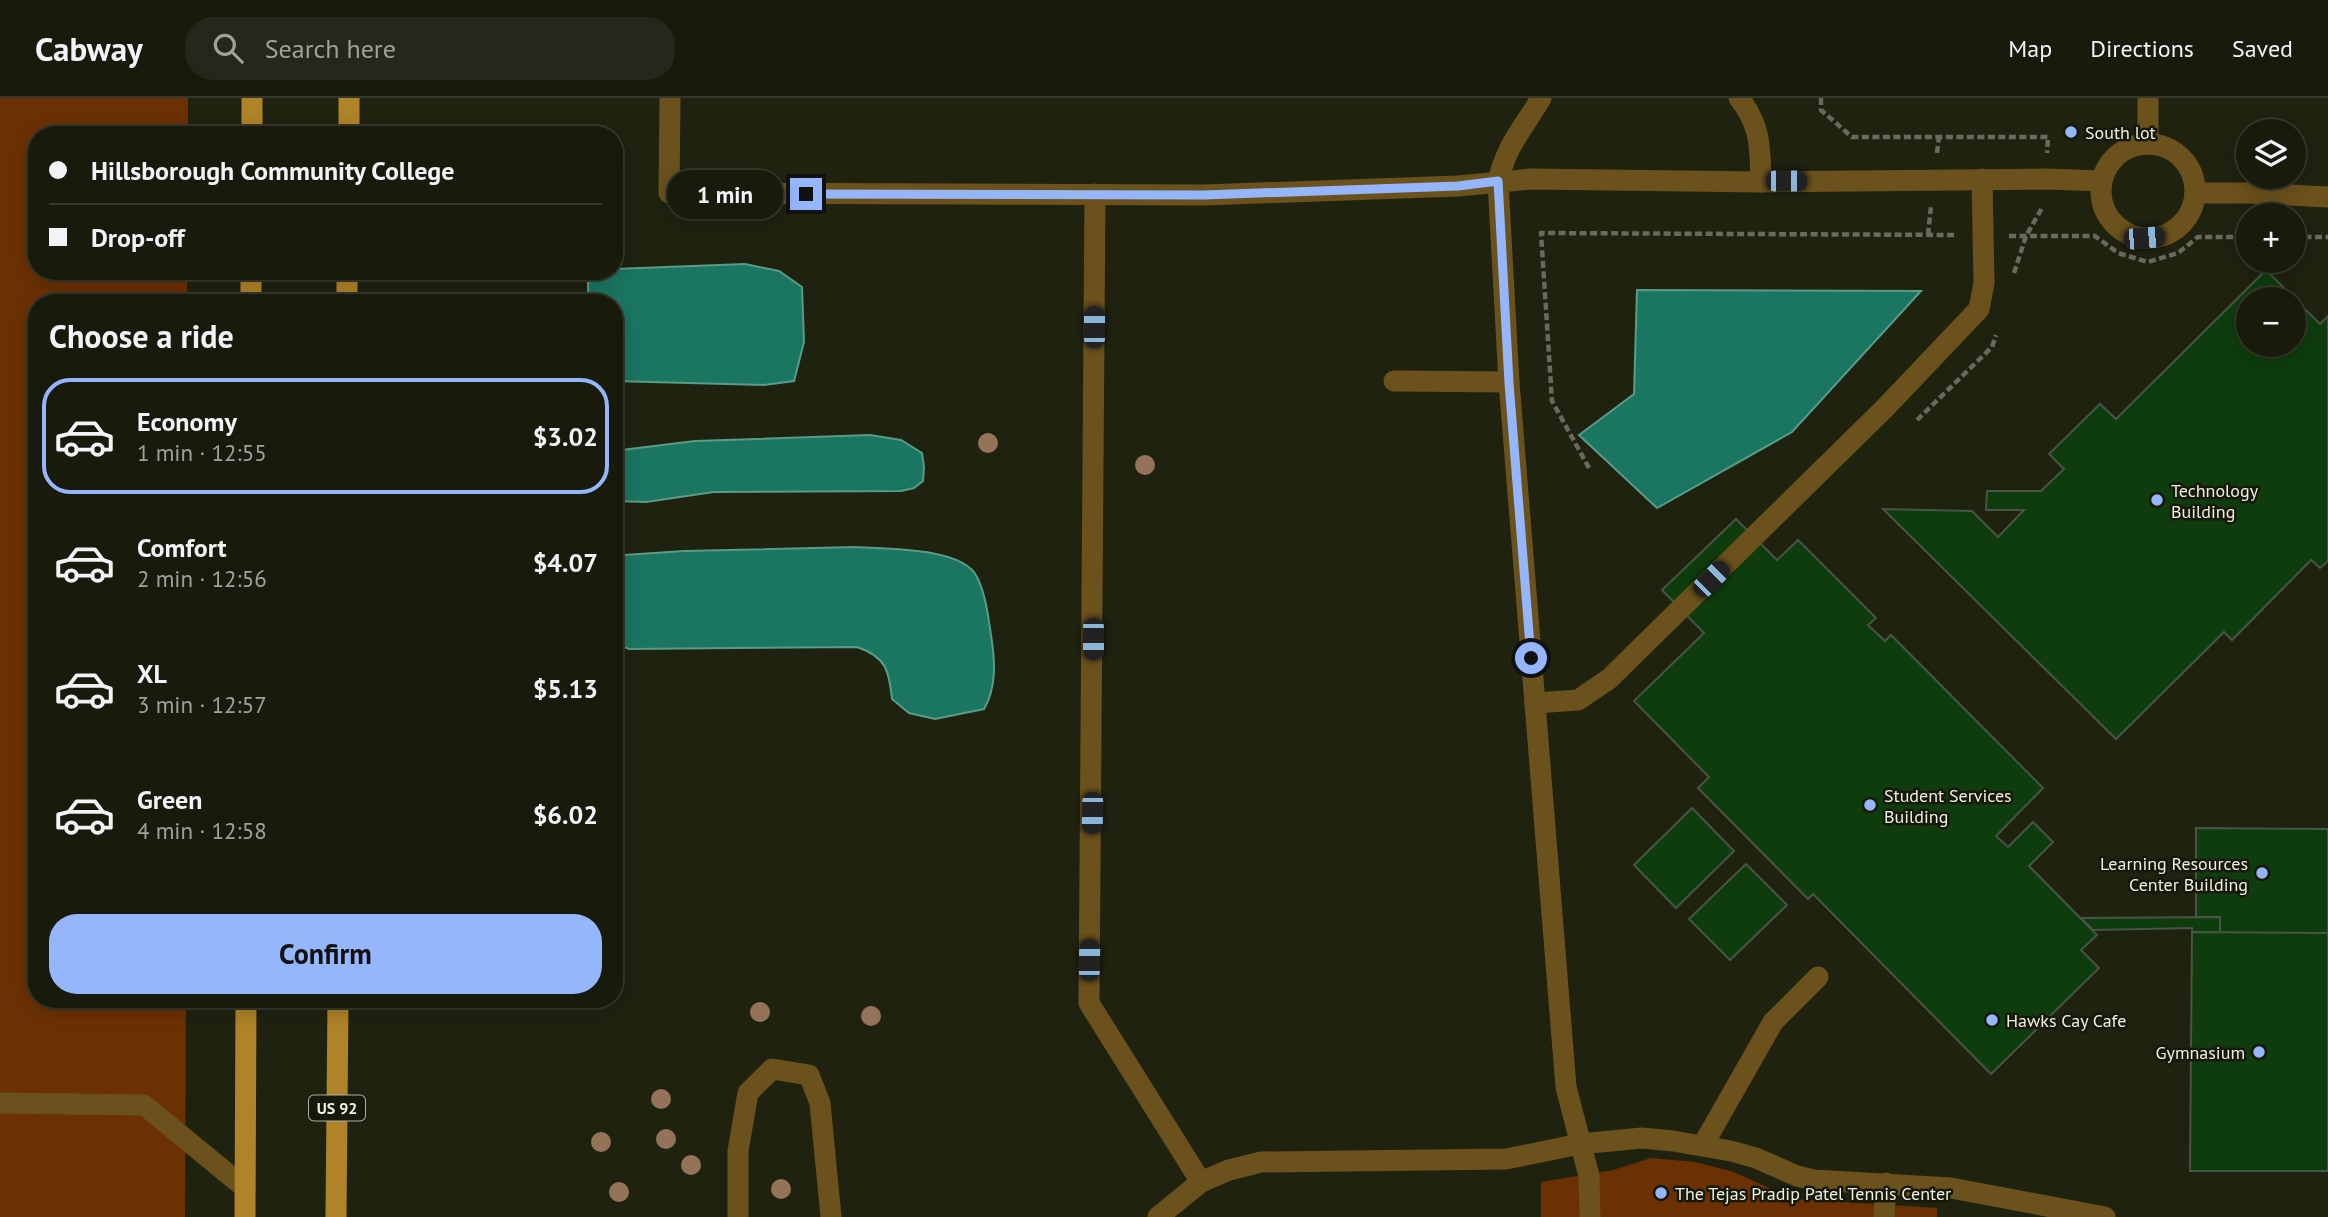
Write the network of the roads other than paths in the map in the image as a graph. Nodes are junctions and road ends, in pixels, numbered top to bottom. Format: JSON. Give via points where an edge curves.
{"nodes":[{"id":1,"x":252,"y":98,"type":"edge"},
{"id":2,"x":349,"y":98,"type":"edge"},
{"id":3,"x":670,"y":98,"type":"edge"},
{"id":4,"x":1541,"y":98,"type":"edge"},
{"id":5,"x":1739,"y":98,"type":"edge"},
{"id":6,"x":2148,"y":98,"type":"edge"},
{"id":7,"x":252,"y":126,"type":"edge"},
{"id":8,"x":349,"y":126,"type":"edge"},
{"id":9,"x":2148,"y":144,"type":"junction"},
{"id":10,"x":1982,"y":179,"type":"junction"},
{"id":11,"x":1498,"y":181,"type":"junction"},
{"id":12,"x":1761,"y":181,"type":"junction"},
{"id":13,"x":2101,"y":181,"type":"junction"},
{"id":14,"x":2195,"y":193,"type":"junction"},
{"id":15,"x":1095,"y":194,"type":"junction"},
{"id":16,"x":2328,"y":197,"type":"edge"},
{"id":17,"x":1394,"y":381,"type":"dead end"},
{"id":18,"x":1509,"y":383,"type":"junction"},
{"id":19,"x":1535,"y":703,"type":"junction"},
{"id":20,"x":1818,"y":977,"type":"dead end"},
{"id":21,"x":246,"y":1008,"type":"edge"},
{"id":22,"x":338,"y":1008,"type":"edge"},
{"id":23,"x":0,"y":1103,"type":"edge"},
{"id":24,"x":1580,"y":1144,"type":"junction"},
{"id":25,"x":1703,"y":1145,"type":"junction"},
{"id":26,"x":1201,"y":1182,"type":"junction"},
{"id":27,"x":1886,"y":1183,"type":"junction"},
{"id":28,"x":245,"y":1188,"type":"junction"},
{"id":29,"x":244,"y":1217,"type":"edge"},
{"id":30,"x":336,"y":1217,"type":"edge"},
{"id":31,"x":738,"y":1217,"type":"edge"},
{"id":32,"x":831,"y":1217,"type":"edge"},
{"id":33,"x":1158,"y":1217,"type":"edge"},
{"id":34,"x":1590,"y":1217,"type":"edge"},
{"id":35,"x":1884,"y":1217,"type":"edge"},
{"id":36,"x":2105,"y":1217,"type":"edge"}],
"edges":[{"from":1,"to":7,"type":"main road"},
{"from":2,"to":8,"type":"main road"},
{"from":3,"to":15,"type":"street","via":[[669,193]]},
{"from":4,"to":11,"type":"street","via":[[1512,141]]},
{"from":5,"to":12,"type":"street","via":[[1755,122]]},
{"from":6,"to":9,"type":"street"},
{"from":9,"to":13,"type":"street","via":[[2118,154]]},
{"from":9,"to":14,"type":"street","via":[[2177,153],[2194,179]]},
{"from":10,"to":12,"type":"street"},
{"from":10,"to":13,"type":"street"},
{"from":10,"to":19,"type":"street","via":[[1984,283],[1979,309],[1885,408],[1609,679],[1578,700]]},
{"from":11,"to":12,"type":"street"},
{"from":11,"to":15,"type":"street","via":[[1204,195]]},
{"from":11,"to":18,"type":"street"},
{"from":13,"to":14,"type":"street","via":[[2101,197],[2115,225],[2144,238],[2159,237],[2179,226],[2192,208]]},
{"from":14,"to":16,"type":"street"},
{"from":15,"to":26,"type":"street","via":[[1088,1003]]},
{"from":17,"to":18,"type":"street"},
{"from":18,"to":19,"type":"street"},
{"from":19,"to":24,"type":"street","via":[[1566,1087]]},
{"from":20,"to":25,"type":"street","via":[[1773,1022]]},
{"from":21,"to":28,"type":"main road"},
{"from":22,"to":30,"type":"main road","number":"US 92"},
{"from":23,"to":28,"type":"street","via":[[144,1105]]},
{"from":24,"to":25,"type":"street","via":[[1642,1138]]},
{"from":24,"to":26,"type":"street","via":[[1506,1159],[1261,1162]]},
{"from":24,"to":34,"type":"street","via":[[1588,1176]]},
{"from":25,"to":27,"type":"street","via":[[1756,1158],[1814,1180]]},
{"from":26,"to":33,"type":"street"},
{"from":27,"to":35,"type":"street"},
{"from":27,"to":36,"type":"street","via":[[1951,1188]]},
{"from":28,"to":29,"type":"main road"},
{"from":31,"to":32,"type":"street","via":[[738,1151],[748,1093],[772,1069],[808,1075],[820,1103]]}]}
